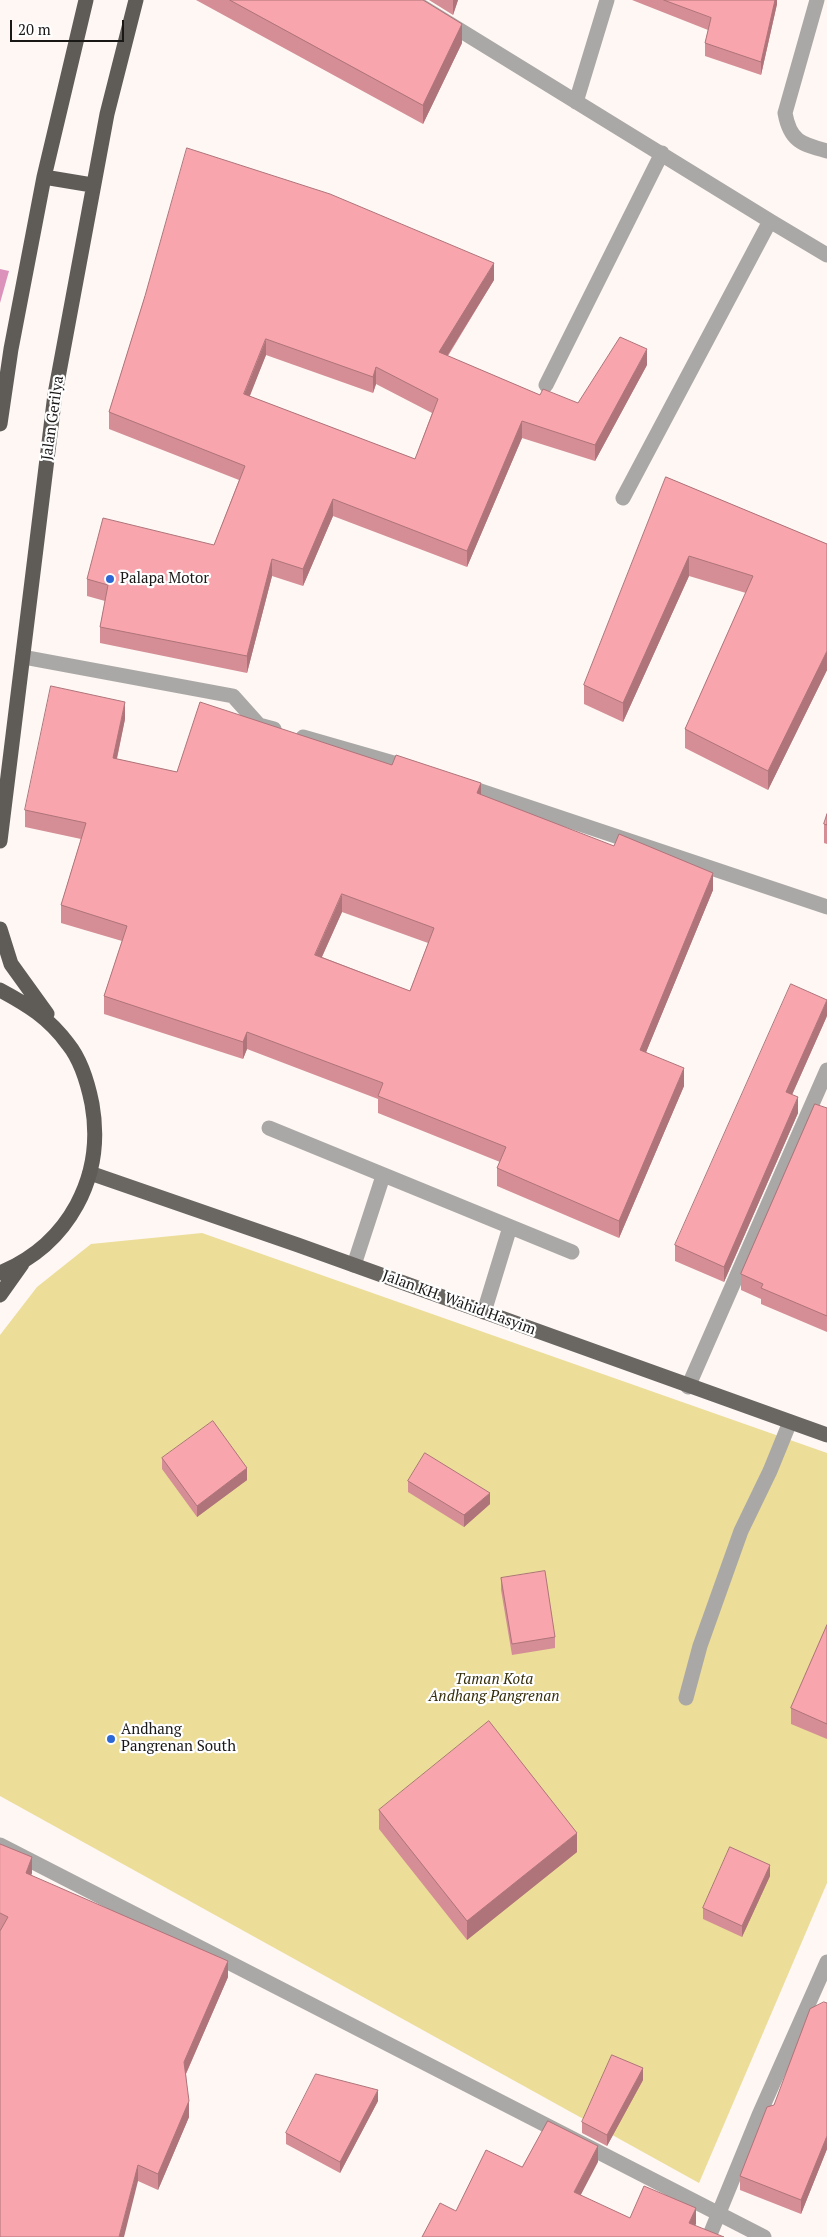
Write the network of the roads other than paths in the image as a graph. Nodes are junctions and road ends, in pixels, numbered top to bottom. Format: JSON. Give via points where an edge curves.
{"nodes":[{"id":1,"x":86,"y":0,"type":"edge"},
{"id":2,"x":136,"y":0,"type":"edge"},
{"id":3,"x":411,"y":0,"type":"edge"},
{"id":4,"x":608,"y":0,"type":"edge"},
{"id":5,"x":817,"y":0,"type":"edge"},
{"id":6,"x":576,"y":102,"type":"junction"},
{"id":7,"x":827,"y":151,"type":"edge"},
{"id":8,"x":662,"y":153,"type":"junction"},
{"id":9,"x":44,"y":177,"type":"junction"},
{"id":10,"x":92,"y":185,"type":"junction"},
{"id":11,"x":770,"y":221,"type":"junction"},
{"id":12,"x":827,"y":255,"type":"edge"},
{"id":13,"x":546,"y":384,"type":"dead end"},
{"id":14,"x":0,"y":424,"type":"edge"},
{"id":15,"x":623,"y":498,"type":"dead end"},
{"id":16,"x":22,"y":657,"type":"junction"},
{"id":17,"x":426,"y":773,"type":"edge"},
{"id":18,"x":445,"y":779,"type":"edge"},
{"id":19,"x":0,"y":841,"type":"edge"},
{"id":20,"x":827,"y":907,"type":"edge"},
{"id":21,"x":0,"y":929,"type":"edge"},
{"id":22,"x":0,"y":990,"type":"edge"},
{"id":23,"x":69,"y":1044,"type":"junction"},
{"id":24,"x":827,"y":1070,"type":"edge"},
{"id":25,"x":269,"y":1128,"type":"dead end"},
{"id":26,"x":90,"y":1173,"type":"junction"},
{"id":27,"x":384,"y":1176,"type":"junction"},
{"id":28,"x":510,"y":1227,"type":"junction"},
{"id":29,"x":572,"y":1252,"type":"dead end"},
{"id":30,"x":23,"y":1263,"type":"junction"},
{"id":31,"x":354,"y":1265,"type":"junction"},
{"id":32,"x":0,"y":1273,"type":"edge"},
{"id":33,"x":0,"y":1295,"type":"edge"},
{"id":34,"x":484,"y":1312,"type":"junction"},
{"id":35,"x":688,"y":1387,"type":"junction"},
{"id":36,"x":790,"y":1422,"type":"junction"},
{"id":37,"x":827,"y":1435,"type":"edge"},
{"id":38,"x":686,"y":1698,"type":"dead end"},
{"id":39,"x":0,"y":1846,"type":"edge"},
{"id":40,"x":826,"y":1969,"type":"edge"},
{"id":41,"x":718,"y":2215,"type":"junction"},
{"id":42,"x":709,"y":2237,"type":"edge"},
{"id":43,"x":764,"y":2237,"type":"edge"}],
"edges":[{"from":1,"to":9,"type":"highway"},
{"from":2,"to":10,"type":"highway","name":"Jalan Gerilya","via":[[106,114]]},
{"from":3,"to":6,"type":"street"},
{"from":4,"to":6,"type":"street"},
{"from":5,"to":7,"type":"street","via":[[785,113],[788,129],[800,143]]},
{"from":6,"to":8,"type":"street"},
{"from":8,"to":11,"type":"street"},
{"from":8,"to":13,"type":"street"},
{"from":9,"to":10,"type":"highway"},
{"from":9,"to":14,"type":"highway"},
{"from":10,"to":16,"type":"highway","name":"Jalan Gerilya","via":[[55,394]]},
{"from":11,"to":12,"type":"street"},
{"from":11,"to":15,"type":"street"},
{"from":16,"to":17,"type":"street","via":[[233,696],[259,724]]},
{"from":16,"to":19,"type":"highway","name":"Jalan Gerilya"},
{"from":18,"to":20,"type":"street"},
{"from":21,"to":23,"type":"highway","via":[[10,964]]},
{"from":22,"to":23,"type":"highway","via":[[35,1009]]},
{"from":23,"to":26,"type":"highway","via":[[88,1084],[96,1128]]},
{"from":24,"to":35,"type":"street"},
{"from":25,"to":27,"type":"street"},
{"from":26,"to":30,"type":"highway","via":[[75,1208],[53,1238]]},
{"from":26,"to":31,"type":"main road","name":"Jalan KH. Wahid Hasyim"},
{"from":27,"to":28,"type":"street"},
{"from":27,"to":31,"type":"street"},
{"from":28,"to":29,"type":"street"},
{"from":28,"to":34,"type":"street"},
{"from":30,"to":32,"type":"highway"},
{"from":30,"to":33,"type":"highway"},
{"from":31,"to":34,"type":"main road","name":"Jalan KH. Wahid Hasyim"},
{"from":34,"to":35,"type":"main road","name":"Jalan KH. Wahid Hasyim"},
{"from":35,"to":36,"type":"main road","name":"Jalan KH. Wahid Hasyim"},
{"from":36,"to":37,"type":"main road","name":"Jalan KH. Wahid Hasyim"},
{"from":36,"to":38,"type":"street","via":[[741,1531],[700,1646]]},
{"from":39,"to":41,"type":"street"},
{"from":40,"to":41,"type":"street","via":[[759,2115]]},
{"from":41,"to":42,"type":"street"},
{"from":41,"to":43,"type":"street"}]}
